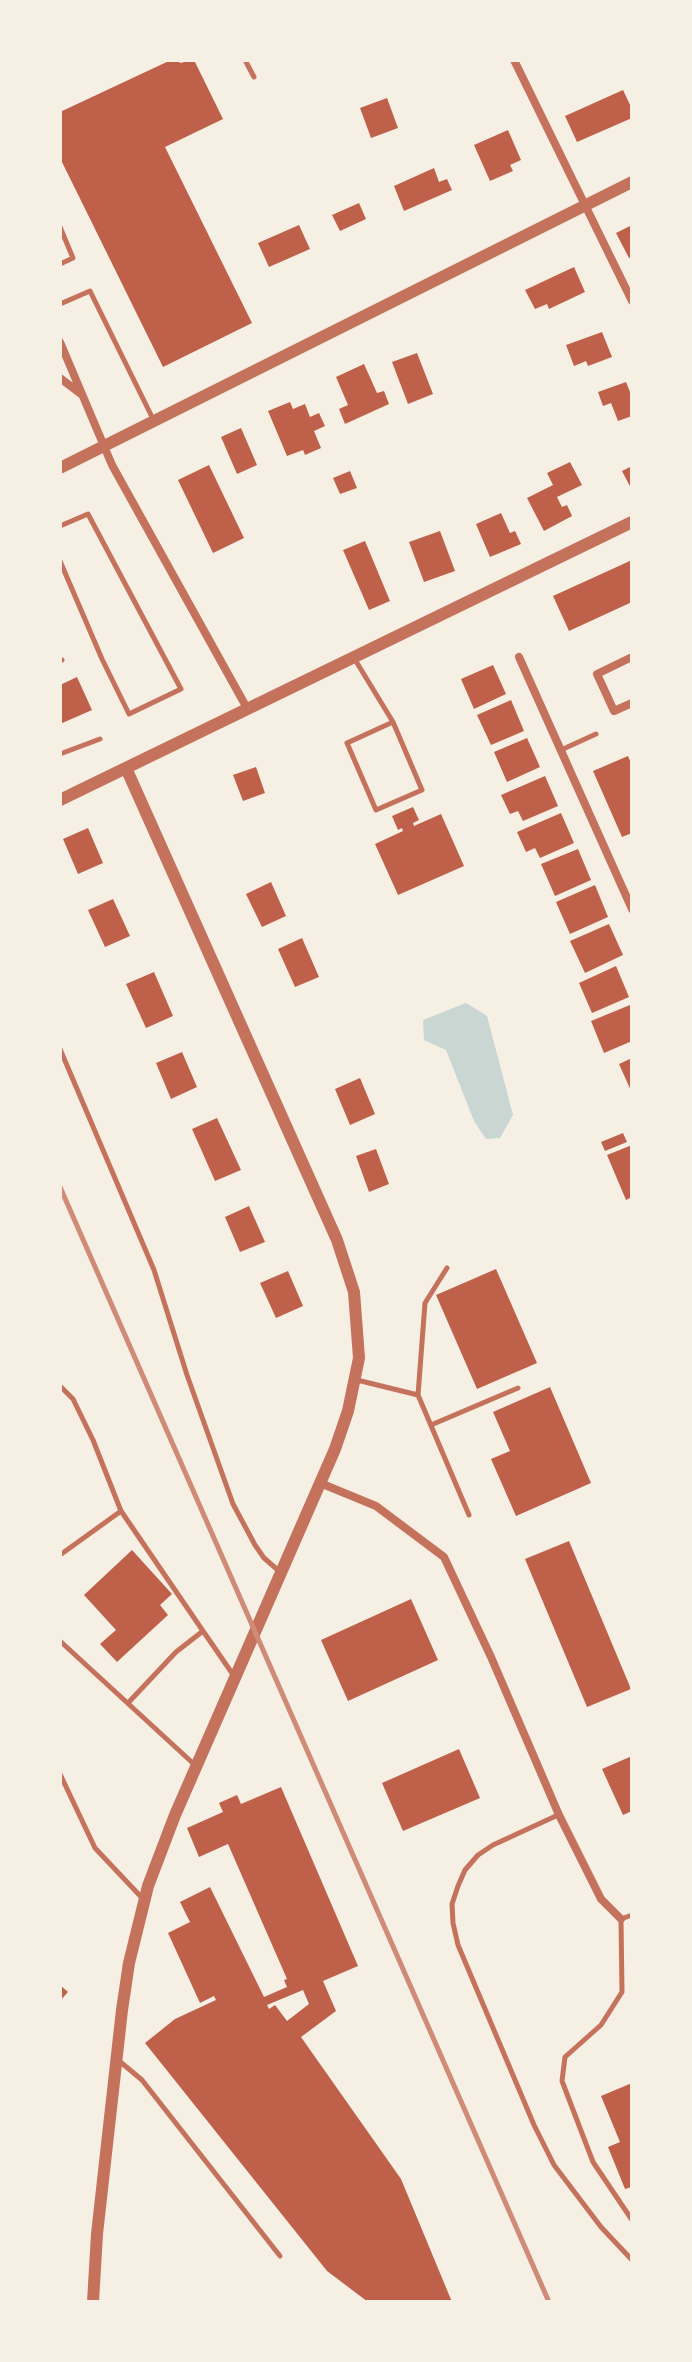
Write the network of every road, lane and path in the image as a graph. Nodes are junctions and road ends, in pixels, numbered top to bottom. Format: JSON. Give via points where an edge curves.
{"nodes":[{"id":1,"x":245,"y":60,"type":"edge"},
{"id":2,"x":514,"y":60,"type":"edge"},
{"id":3,"x":254,"y":77,"type":"dead end"},
{"id":4,"x":632,"y":182,"type":"edge"},
{"id":5,"x":585,"y":206,"type":"junction"},
{"id":6,"x":60,"y":227,"type":"edge"},
{"id":7,"x":60,"y":264,"type":"edge"},
{"id":8,"x":632,"y":301,"type":"edge"},
{"id":9,"x":60,"y":304,"type":"edge"},
{"id":10,"x":60,"y":342,"type":"edge"},
{"id":11,"x":60,"y":378,"type":"edge"},
{"id":12,"x":82,"y":394,"type":"junction"},
{"id":13,"x":154,"y":422,"type":"junction"},
{"id":14,"x":103,"y":447,"type":"junction"},
{"id":15,"x":60,"y":468,"type":"edge"},
{"id":16,"x":632,"y":522,"type":"edge"},
{"id":17,"x":60,"y":526,"type":"edge"},
{"id":18,"x":60,"y":561,"type":"edge"},
{"id":19,"x":354,"y":657,"type":"junction"},
{"id":20,"x":519,"y":657,"type":"dead end"},
{"id":21,"x":632,"y":657,"type":"edge"},
{"id":22,"x":632,"y":703,"type":"edge"},
{"id":23,"x":248,"y":710,"type":"junction"},
{"id":24,"x":393,"y":722,"type":"junction"},
{"id":25,"x":596,"y":734,"type":"dead end"},
{"id":26,"x":100,"y":739,"type":"dead end"},
{"id":27,"x":560,"y":750,"type":"junction"},
{"id":28,"x":60,"y":754,"type":"edge"},
{"id":29,"x":126,"y":768,"type":"junction"},
{"id":30,"x":60,"y":800,"type":"edge"},
{"id":31,"x":632,"y":909,"type":"edge"},
{"id":32,"x":60,"y":1049,"type":"edge"},
{"id":33,"x":447,"y":1268,"type":"dead end"},
{"id":34,"x":356,"y":1379,"type":"junction"},
{"id":35,"x":60,"y":1386,"type":"edge"},
{"id":36,"x":518,"y":1388,"type":"dead end"},
{"id":37,"x":418,"y":1395,"type":"junction"},
{"id":38,"x":430,"y":1425,"type":"junction"},
{"id":39,"x":320,"y":1483,"type":"junction"},
{"id":40,"x":121,"y":1511,"type":"junction"},
{"id":41,"x":469,"y":1515,"type":"dead end"},
{"id":42,"x":60,"y":1555,"type":"edge"},
{"id":43,"x":280,"y":1572,"type":"junction"},
{"id":44,"x":203,"y":1631,"type":"junction"},
{"id":45,"x":60,"y":1641,"type":"edge"},
{"id":46,"x":234,"y":1677,"type":"junction"},
{"id":47,"x":128,"y":1703,"type":"junction"},
{"id":48,"x":196,"y":1766,"type":"junction"},
{"id":49,"x":60,"y":1774,"type":"edge"},
{"id":50,"x":559,"y":1815,"type":"junction"},
{"id":51,"x":144,"y":1901,"type":"junction"},
{"id":52,"x":632,"y":1915,"type":"edge"},
{"id":53,"x":621,"y":1919,"type":"junction"},
{"id":54,"x":116,"y":2059,"type":"junction"},
{"id":55,"x":632,"y":2220,"type":"edge"},
{"id":56,"x":280,"y":2256,"type":"dead end"},
{"id":57,"x":632,"y":2260,"type":"edge"},
{"id":58,"x":93,"y":2302,"type":"edge"}],
"edges":[{"from":1,"to":3,"type":"lane"},
{"from":2,"to":5,"type":"street"},
{"from":4,"to":5,"type":"street"},
{"from":5,"to":8,"type":"street"},
{"from":5,"to":13,"type":"street"},
{"from":6,"to":7,"type":"lane","via":[[73,258]]},
{"from":9,"to":13,"type":"lane","via":[[90,291]]},
{"from":10,"to":12,"type":"street"},
{"from":11,"to":12,"type":"street"},
{"from":12,"to":14,"type":"street"},
{"from":13,"to":14,"type":"street"},
{"from":14,"to":15,"type":"street"},
{"from":14,"to":23,"type":"street"},
{"from":16,"to":19,"type":"street"},
{"from":17,"to":18,"type":"lane","via":[[88,514],[181,689],[129,714]]},
{"from":19,"to":23,"type":"street"},
{"from":19,"to":24,"type":"lane"},
{"from":20,"to":27,"type":"street"},
{"from":21,"to":22,"type":"street","via":[[597,674],[614,711]]},
{"from":23,"to":29,"type":"street"},
{"from":24,"to":24,"type":"lane","via":[[347,743],[376,810],[422,790]]},
{"from":25,"to":27,"type":"lane"},
{"from":26,"to":28,"type":"lane"},
{"from":27,"to":31,"type":"street"},
{"from":29,"to":30,"type":"street"},
{"from":29,"to":34,"type":"street","via":[[347,1268],[357,1313]]},
{"from":32,"to":43,"type":"lane","via":[[154,1270],[233,1504],[255,1545]]},
{"from":33,"to":37,"type":"lane","via":[[425,1303]]},
{"from":34,"to":37,"type":"lane"},
{"from":34,"to":39,"type":"street"},
{"from":35,"to":40,"type":"lane","via":[[73,1399]]},
{"from":36,"to":38,"type":"lane"},
{"from":37,"to":38,"type":"lane"},
{"from":38,"to":41,"type":"lane"},
{"from":39,"to":43,"type":"street"},
{"from":39,"to":50,"type":"street","via":[[376,1506],[444,1557]]},
{"from":40,"to":42,"type":"lane"},
{"from":40,"to":44,"type":"lane"},
{"from":43,"to":46,"type":"street"},
{"from":44,"to":46,"type":"lane"},
{"from":44,"to":47,"type":"lane"},
{"from":45,"to":47,"type":"lane"},
{"from":46,"to":48,"type":"street"},
{"from":47,"to":48,"type":"lane"},
{"from":48,"to":51,"type":"street"},
{"from":49,"to":51,"type":"lane","via":[[95,1848]]},
{"from":50,"to":53,"type":"street","via":[[601,1899]]},
{"from":50,"to":57,"type":"lane","via":[[478,1855],[458,1886],[453,1923],[554,2165]]},
{"from":51,"to":54,"type":"street"},
{"from":52,"to":53,"type":"lane"},
{"from":53,"to":55,"type":"lane","via":[[622,1992],[601,2025],[565,2057],[562,2081],[593,2162]]},
{"from":54,"to":56,"type":"lane","via":[[142,2080]]},
{"from":54,"to":58,"type":"street"}]}
